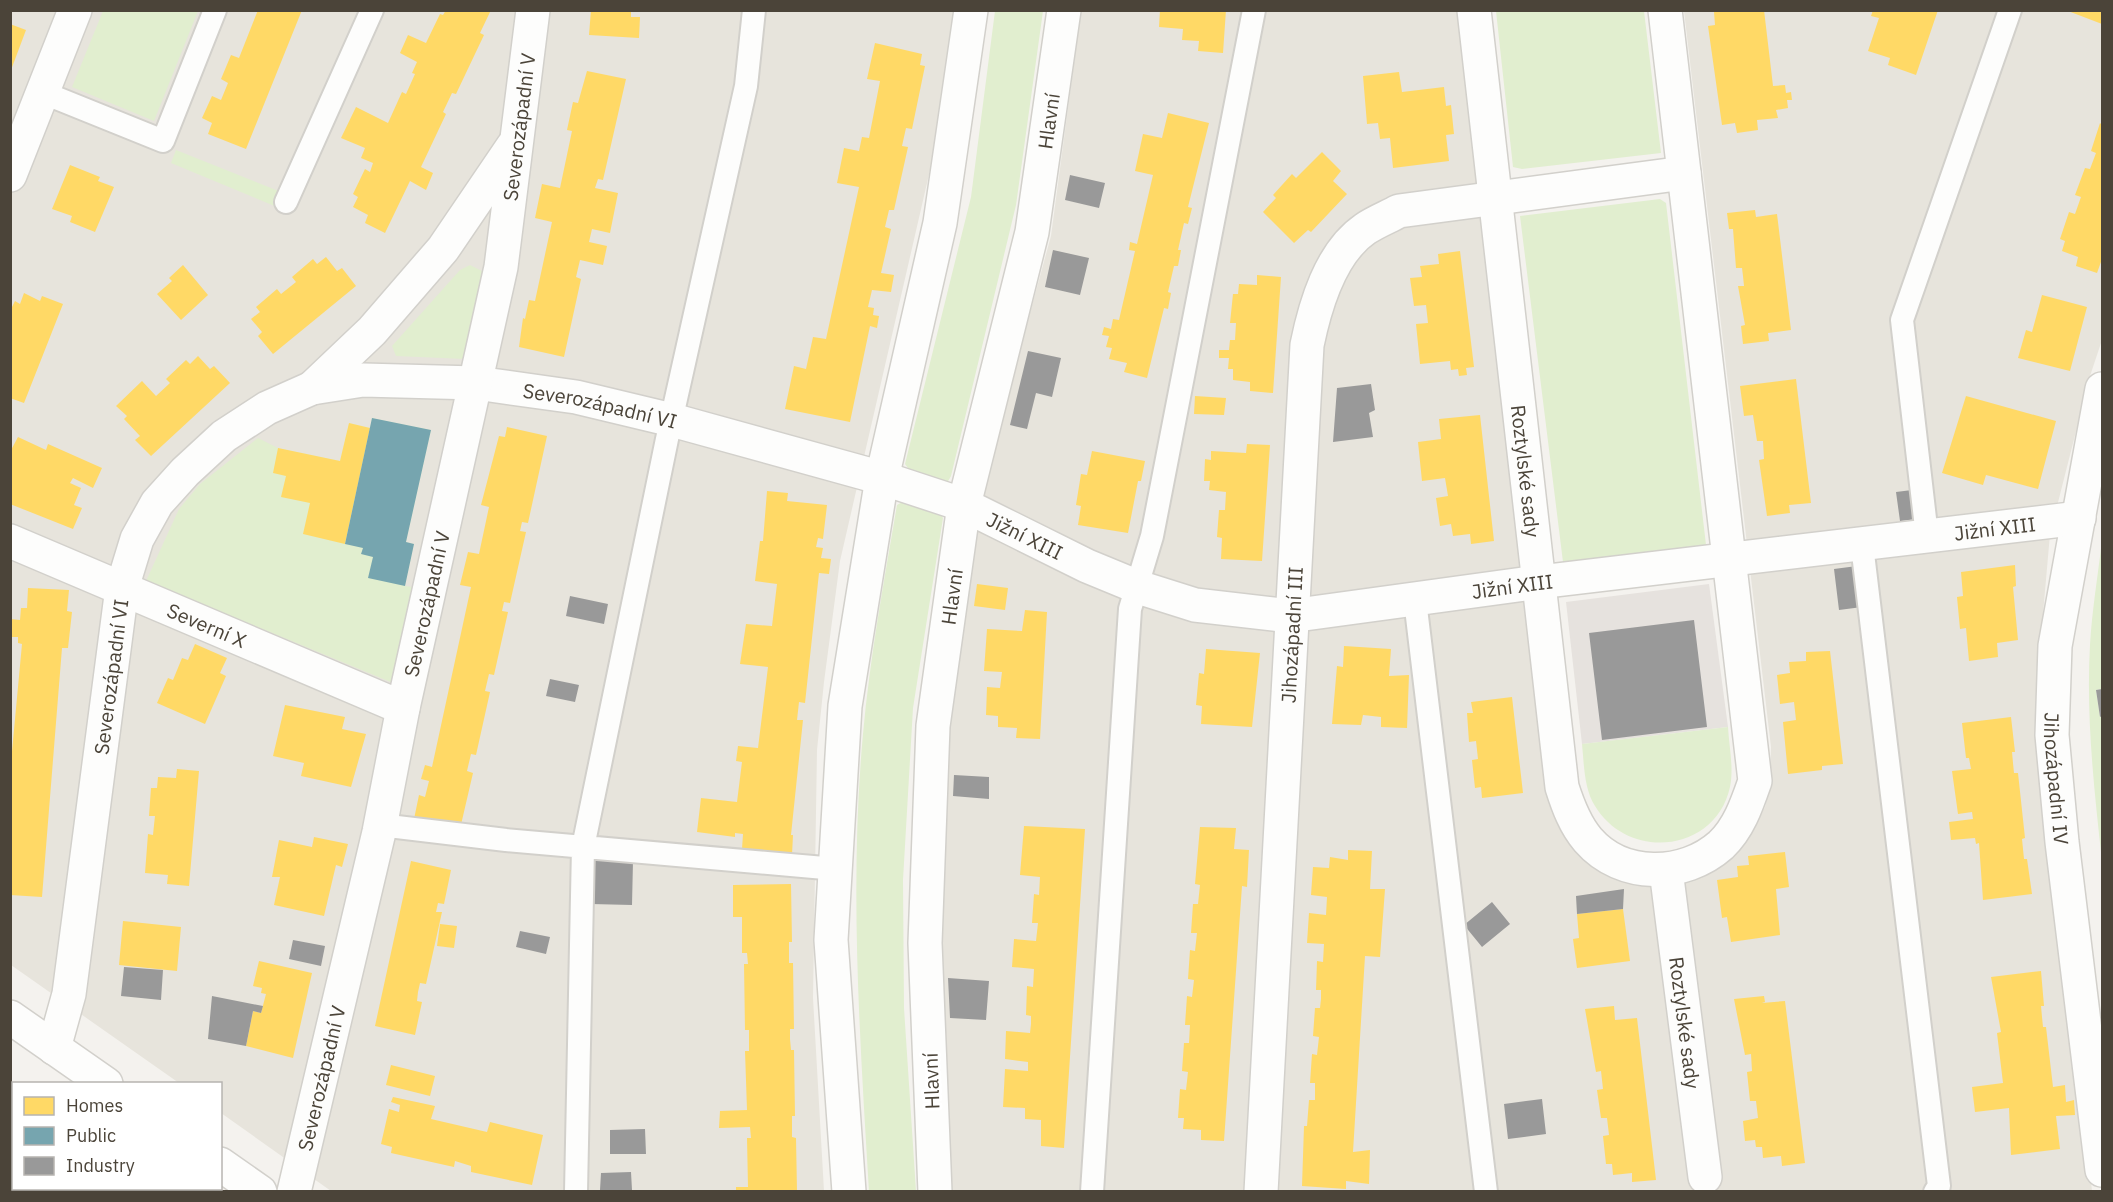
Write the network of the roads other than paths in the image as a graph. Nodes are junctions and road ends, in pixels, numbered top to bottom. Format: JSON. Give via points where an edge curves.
{"nodes":[{"id":1,"x":75,"y":10,"type":"edge"},
{"id":2,"x":215,"y":10,"type":"edge"},
{"id":3,"x":372,"y":10,"type":"edge"},
{"id":4,"x":533,"y":10,"type":"edge"},
{"id":5,"x":754,"y":10,"type":"edge"},
{"id":6,"x":971,"y":10,"type":"edge"},
{"id":7,"x":1064,"y":10,"type":"edge"},
{"id":8,"x":1254,"y":10,"type":"edge"},
{"id":9,"x":1474,"y":10,"type":"edge"},
{"id":10,"x":1665,"y":10,"type":"edge"},
{"id":11,"x":2010,"y":10,"type":"edge"},
{"id":12,"x":44,"y":93,"type":"junction"},
{"id":13,"x":516,"y":142,"type":"junction"},
{"id":14,"x":1684,"y":173,"type":"junction"},
{"id":15,"x":10,"y":174,"type":"edge"},
{"id":16,"x":1495,"y":197,"type":"junction"},
{"id":17,"x":286,"y":202,"type":"dead end"},
{"id":18,"x":476,"y":383,"type":"junction"},
{"id":19,"x":312,"y":388,"type":"junction"},
{"id":20,"x":2103,"y":389,"type":"edge"},
{"id":21,"x":672,"y":420,"type":"junction"},
{"id":22,"x":882,"y":478,"type":"junction"},
{"id":23,"x":964,"y":505,"type":"junction"},
{"id":24,"x":2079,"y":518,"type":"junction"},
{"id":25,"x":1927,"y":536,"type":"junction"},
{"id":26,"x":10,"y":541,"type":"edge"},
{"id":27,"x":1862,"y":545,"type":"junction"},
{"id":28,"x":1729,"y":561,"type":"junction"},
{"id":29,"x":1539,"y":582,"type":"junction"},
{"id":30,"x":1138,"y":587,"type":"junction"},
{"id":31,"x":122,"y":588,"type":"junction"},
{"id":32,"x":1415,"y":600,"type":"junction"},
{"id":33,"x":1290,"y":616,"type":"junction"},
{"id":34,"x":403,"y":708,"type":"junction"},
{"id":35,"x":380,"y":825,"type":"junction"},
{"id":36,"x":583,"y":847,"type":"junction"},
{"id":37,"x":836,"y":869,"type":"junction"},
{"id":38,"x":1666,"y":870,"type":"junction"},
{"id":39,"x":10,"y":1017,"type":"edge"},
{"id":40,"x":54,"y":1048,"type":"junction"},
{"id":41,"x":101,"y":1082,"type":"edge"},
{"id":42,"x":222,"y":1165,"type":"edge"},
{"id":43,"x":2103,"y":1170,"type":"edge"},
{"id":44,"x":1709,"y":1187,"type":"edge"},
{"id":45,"x":260,"y":1191,"type":"edge"},
{"id":46,"x":294,"y":1191,"type":"edge"},
{"id":47,"x":576,"y":1191,"type":"edge"},
{"id":48,"x":849,"y":1191,"type":"edge"},
{"id":49,"x":935,"y":1191,"type":"edge"},
{"id":50,"x":1092,"y":1191,"type":"edge"},
{"id":51,"x":1261,"y":1191,"type":"edge"},
{"id":52,"x":1486,"y":1191,"type":"edge"},
{"id":53,"x":1935,"y":1191,"type":"edge"}],
"edges":[{"from":1,"to":12,"type":"street"},
{"from":2,"to":12,"type":"lane","via":[[163,141]]},
{"from":3,"to":17,"type":"lane"},
{"from":4,"to":13,"type":"street","name":"Severozápadní V"},
{"from":5,"to":21,"type":"lane","via":[[746,86]]},
{"from":6,"to":22,"type":"street","via":[[940,223]]},
{"from":7,"to":23,"type":"street","name":"Hlavní","via":[[1032,232]]},
{"from":8,"to":30,"type":"lane","via":[[1152,536]]},
{"from":9,"to":16,"type":"street","name":"Roztylské sady"},
{"from":10,"to":14,"type":"street","name":"Roztylské sady"},
{"from":11,"to":25,"type":"lane","via":[[1902,320]]},
{"from":12,"to":15,"type":"street"},
{"from":13,"to":18,"type":"street","name":"Severozápadní V","via":[[501,267]]},
{"from":13,"to":19,"type":"street","name":"Severozápadní VI","via":[[443,249],[372,331]]},
{"from":14,"to":16,"type":"street","name":"Jihozápadní III"},
{"from":14,"to":28,"type":"street","name":"Roztylské sady"},
{"from":16,"to":29,"type":"street","name":"Roztylské sady"},
{"from":16,"to":33,"type":"street","name":"Jihozápadní III","via":[[1399,211],[1364,230],[1335,262],[1315,305],[1307,345]]},
{"from":18,"to":19,"type":"street","name":"Severozápadní VI","via":[[363,380]]},
{"from":18,"to":21,"type":"street","name":"Severozápadní VI","via":[[576,397]]},
{"from":18,"to":34,"type":"street","name":"Severozápadní V"},
{"from":19,"to":31,"type":"street","name":"Severozápadní VI","via":[[267,408],[224,436],[185,472],[157,503],[137,539]]},
{"from":20,"to":24,"type":"street","name":"Jihozápadní IV"},
{"from":21,"to":22,"type":"street","name":"Severozápadní VI"},
{"from":21,"to":36,"type":"lane"},
{"from":22,"to":23,"type":"street","name":"Severozápadní VI"},
{"from":22,"to":37,"type":"street","via":[[845,706]]},
{"from":23,"to":30,"type":"street","name":"Jižní XIII"},
{"from":23,"to":49,"type":"street","name":"Hlavní","via":[[933,726],[925,943]]},
{"from":24,"to":25,"type":"street","name":"Jižní XIII"},
{"from":24,"to":43,"type":"street","name":"Jihozápadní IV","via":[[2055,646],[2052,735]]},
{"from":25,"to":27,"type":"street","name":"Jižní XIII"},
{"from":26,"to":31,"type":"street","name":"Severní X"},
{"from":27,"to":28,"type":"street","name":"Jižní XIII"},
{"from":27,"to":53,"type":"lane","via":[[1939,1186]]},
{"from":28,"to":29,"type":"street","name":"Jižní XIII"},
{"from":28,"to":38,"type":"street","name":"Roztylské sady","via":[[1755,781],[1742,816],[1721,844],[1695,862]]},
{"from":29,"to":32,"type":"street","name":"Jižní XIII"},
{"from":29,"to":38,"type":"street","name":"Roztylské sady","via":[[1562,787],[1572,816],[1589,841],[1616,861]]},
{"from":30,"to":33,"type":"street","name":"Jižní XIII","via":[[1195,605]]},
{"from":30,"to":50,"type":"lane","via":[[1129,632]]},
{"from":31,"to":34,"type":"street","name":"Severní X"},
{"from":31,"to":40,"type":"street","name":"Severozápadní VI","via":[[69,994]]},
{"from":32,"to":33,"type":"street","name":"Jižní XIII"},
{"from":32,"to":52,"type":"lane"},
{"from":33,"to":51,"type":"street","name":"Jihozápadní III"},
{"from":34,"to":35,"type":"street","name":"Severozápadní V"},
{"from":35,"to":36,"type":"lane"},
{"from":35,"to":46,"type":"street","name":"Severozápadní V"},
{"from":36,"to":37,"type":"lane"},
{"from":36,"to":47,"type":"lane"},
{"from":37,"to":48,"type":"street","via":[[831,940]]},
{"from":38,"to":44,"type":"street","name":"Roztylské sady"},
{"from":39,"to":40,"type":"street"},
{"from":40,"to":41,"type":"street"},
{"from":42,"to":45,"type":"street"}]}
